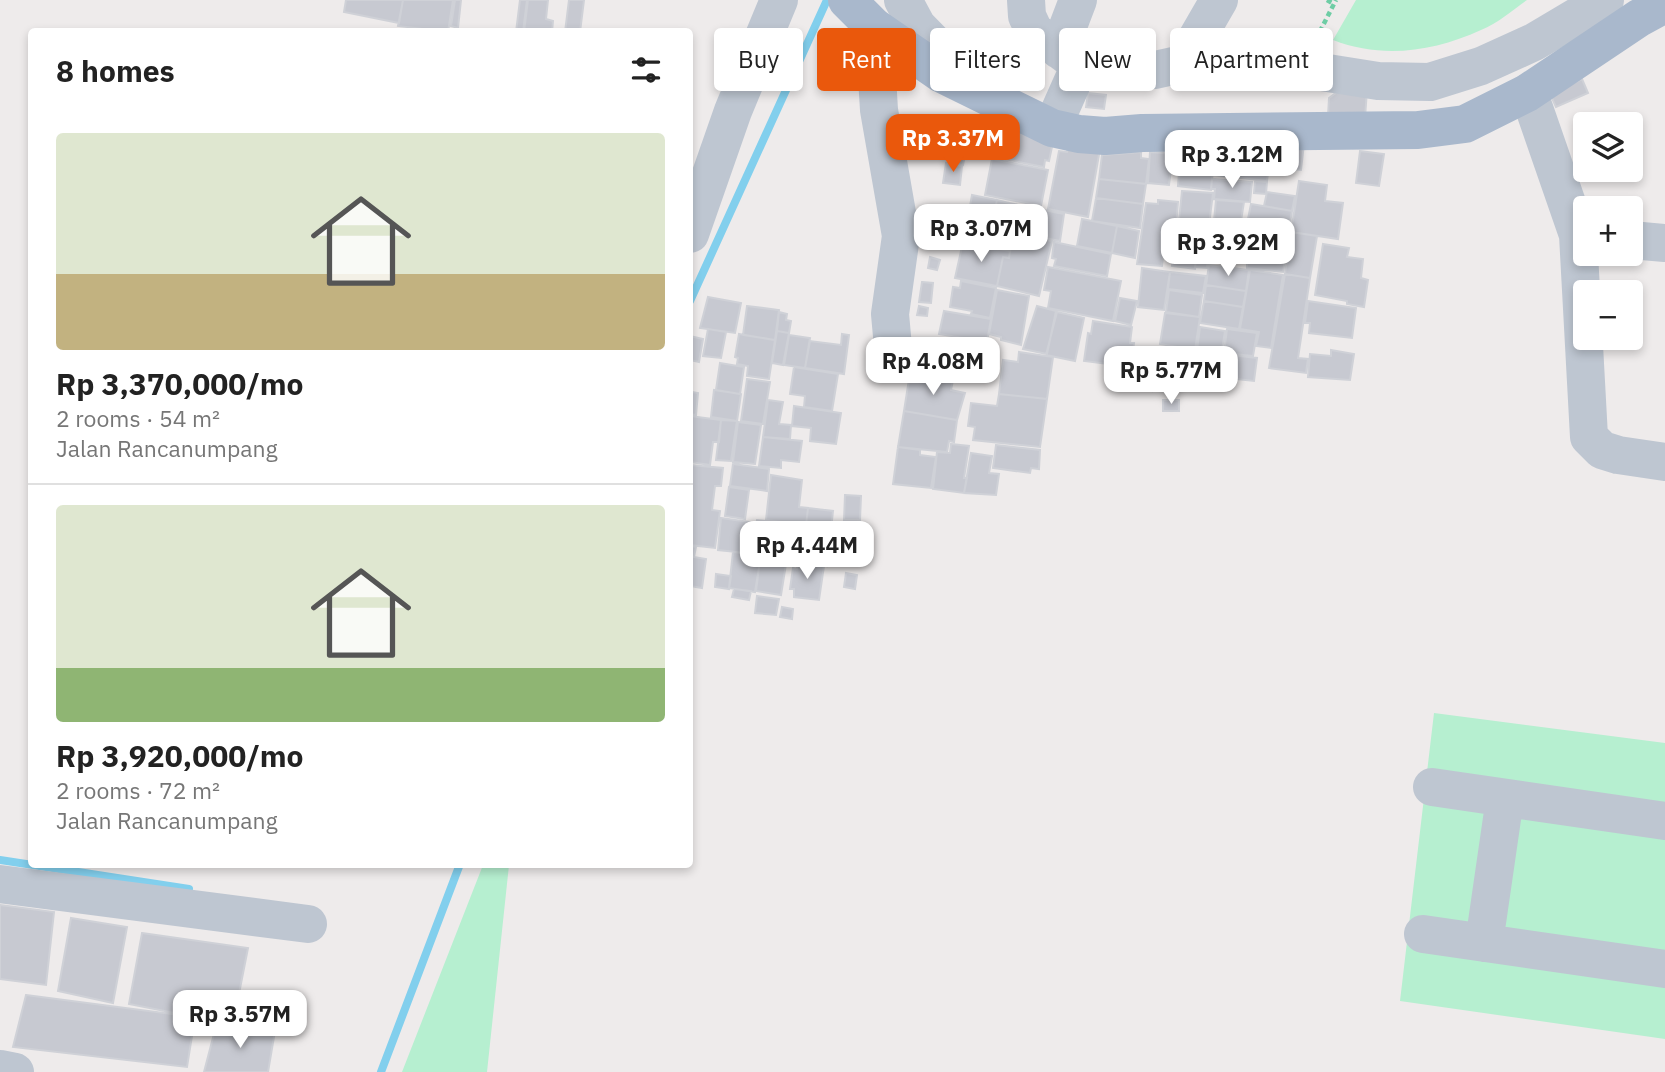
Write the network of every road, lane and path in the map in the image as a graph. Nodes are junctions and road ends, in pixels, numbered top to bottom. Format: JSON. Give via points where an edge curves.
{"nodes":[{"id":1,"x":779,"y":0,"type":"edge"},
{"id":2,"x":847,"y":0,"type":"edge"},
{"id":3,"x":903,"y":0,"type":"edge"},
{"id":4,"x":1026,"y":0,"type":"edge"},
{"id":5,"x":1078,"y":0,"type":"edge"},
{"id":6,"x":1219,"y":0,"type":"edge"},
{"id":7,"x":1327,"y":0,"type":"edge"},
{"id":8,"x":1605,"y":0,"type":"edge"},
{"id":9,"x":1335,"y":2,"type":"edge"},
{"id":10,"x":1665,"y":4,"type":"edge"},
{"id":11,"x":874,"y":27,"type":"junction"},
{"id":12,"x":1074,"y":28,"type":"edge"},
{"id":13,"x":1203,"y":28,"type":"edge"},
{"id":14,"x":1322,"y":28,"type":"edge"},
{"id":15,"x":1059,"y":50,"type":"edge"},
{"id":16,"x":1333,"y":73,"type":"edge"},
{"id":17,"x":1062,"y":91,"type":"edge"},
{"id":18,"x":1527,"y":93,"type":"junction"},
{"id":19,"x":985,"y":95,"type":"junction"},
{"id":20,"x":1052,"y":128,"type":"junction"},
{"id":21,"x":697,"y":187,"type":"edge"},
{"id":22,"x":1573,"y":211,"type":"edge"},
{"id":23,"x":693,"y":214,"type":"edge"},
{"id":24,"x":1643,"y":241,"type":"edge"},
{"id":25,"x":1665,"y":243,"type":"edge"},
{"id":26,"x":1583,"y":266,"type":"edge"},
{"id":27,"x":894,"y":358,"type":"dead end"},
{"id":28,"x":1665,"y":462,"type":"edge"},
{"id":29,"x":1432,"y":788,"type":"dead end"},
{"id":30,"x":1505,"y":798,"type":"junction"},
{"id":31,"x":1665,"y":821,"type":"edge"},
{"id":32,"x":0,"y":884,"type":"edge"},
{"id":33,"x":308,"y":924,"type":"dead end"},
{"id":34,"x":1423,"y":934,"type":"dead end"},
{"id":35,"x":1484,"y":943,"type":"junction"},
{"id":36,"x":1665,"y":969,"type":"edge"},
{"id":37,"x":0,"y":1069,"type":"edge"},
{"id":38,"x":15,"y":1072,"type":"edge"}],
"edges":[{"from":1,"to":21,"type":"street"},
{"from":2,"to":11,"type":"main road"},
{"from":3,"to":19,"type":"street","via":[[916,26]]},
{"from":4,"to":15,"type":"street","via":[[1034,31]]},
{"from":5,"to":12,"type":"street"},
{"from":6,"to":13,"type":"street"},
{"from":7,"to":9,"type":"path"},
{"from":8,"to":16,"type":"street","via":[[1481,66],[1430,82],[1378,81]]},
{"from":9,"to":14,"type":"path"},
{"from":10,"to":18,"type":"main road"},
{"from":11,"to":19,"type":"main road","via":[[943,74]]},
{"from":11,"to":27,"type":"street","via":[[879,110],[901,236],[890,314]]},
{"from":17,"to":20,"type":"street"},
{"from":18,"to":20,"type":"main road","via":[[1465,124],[1418,130],[1105,136]]},
{"from":18,"to":22,"type":"street"},
{"from":19,"to":20,"type":"main road"},
{"from":21,"to":23,"type":"street"},
{"from":24,"to":25,"type":"street"},
{"from":26,"to":28,"type":"street","via":[[1589,437],[1602,450]]},
{"from":29,"to":30,"type":"street"},
{"from":30,"to":31,"type":"street"},
{"from":30,"to":35,"type":"street"},
{"from":32,"to":33,"type":"street"},
{"from":34,"to":35,"type":"street"},
{"from":35,"to":36,"type":"street"},
{"from":37,"to":38,"type":"street"}]}
